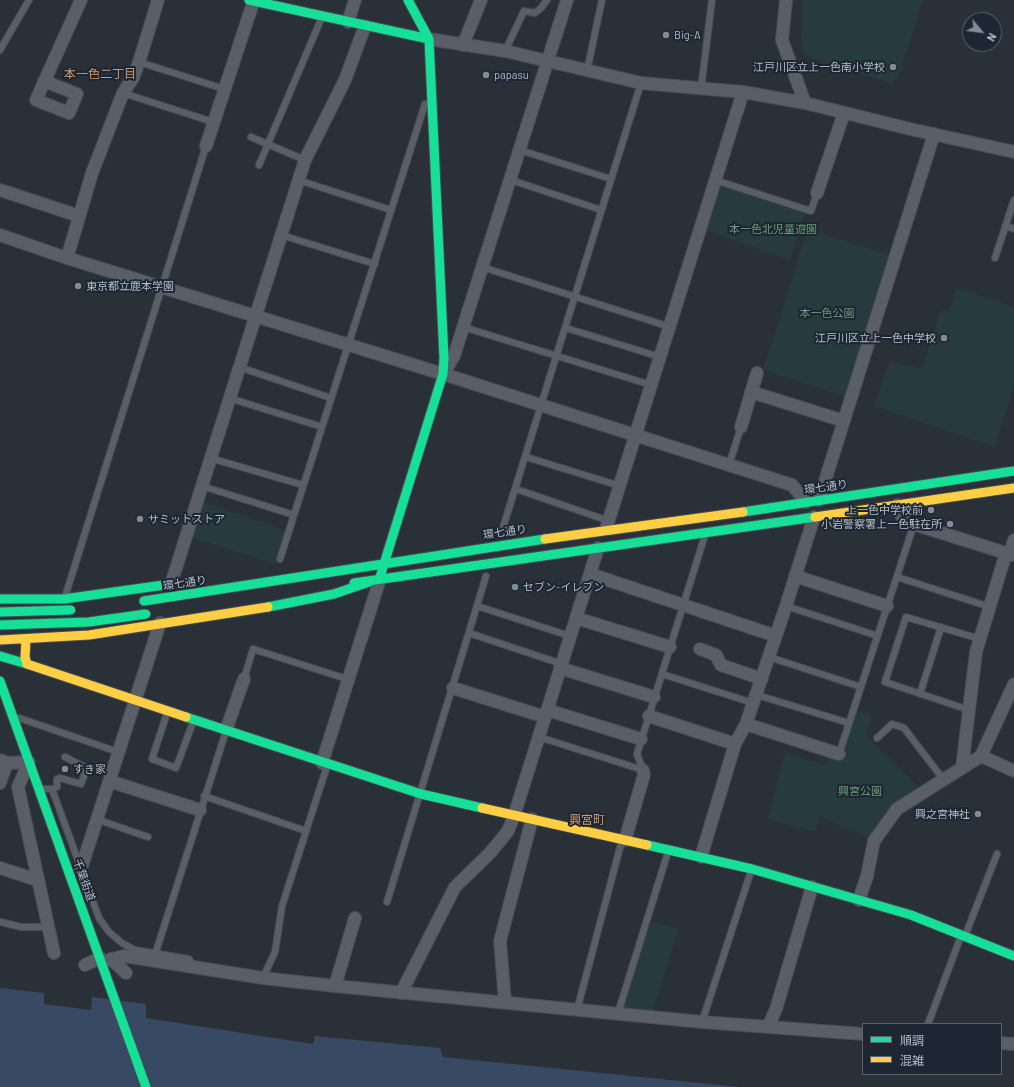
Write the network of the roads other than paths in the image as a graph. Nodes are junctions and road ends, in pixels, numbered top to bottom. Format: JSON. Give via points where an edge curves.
{"nodes":[{"id":1,"x":29,"y":0,"type":"edge"},
{"id":2,"x":81,"y":0,"type":"edge"},
{"id":3,"x":158,"y":0,"type":"edge"},
{"id":4,"x":252,"y":0,"type":"edge"},
{"id":5,"x":355,"y":0,"type":"edge"},
{"id":6,"x":408,"y":0,"type":"edge"},
{"id":7,"x":481,"y":0,"type":"edge"},
{"id":8,"x":547,"y":0,"type":"edge"},
{"id":9,"x":567,"y":0,"type":"edge"},
{"id":10,"x":602,"y":0,"type":"edge"},
{"id":11,"x":712,"y":0,"type":"edge"},
{"id":12,"x":786,"y":0,"type":"edge"},
{"id":13,"x":323,"y":16,"type":"junction"},
{"id":14,"x":348,"y":22,"type":"junction"},
{"id":15,"x":365,"y":26,"type":"junction"},
{"id":16,"x":429,"y":39,"type":"junction"},
{"id":17,"x":463,"y":45,"type":"junction"},
{"id":18,"x":0,"y":50,"type":"edge"},
{"id":19,"x":505,"y":51,"type":"junction"},
{"id":20,"x":548,"y":61,"type":"junction"},
{"id":21,"x":139,"y":62,"type":"junction"},
{"id":22,"x":587,"y":71,"type":"junction"},
{"id":23,"x":44,"y":81,"type":"dead end"},
{"id":24,"x":641,"y":83,"type":"junction"},
{"id":25,"x":224,"y":89,"type":"junction"},
{"id":26,"x":430,"y":89,"type":"junction"},
{"id":27,"x":701,"y":89,"type":"junction"},
{"id":28,"x":742,"y":92,"type":"junction"},
{"id":29,"x":123,"y":94,"type":"junction"},
{"id":30,"x":805,"y":103,"type":"junction"},
{"id":31,"x":844,"y":112,"type":"junction"},
{"id":32,"x":213,"y":122,"type":"junction"},
{"id":33,"x":934,"y":134,"type":"junction"},
{"id":34,"x":251,"y":137,"type":"dead end"},
{"id":35,"x":267,"y":144,"type":"junction"},
{"id":36,"x":206,"y":146,"type":"joint"},
{"id":37,"x":520,"y":150,"type":"junction"},
{"id":38,"x":1014,"y":152,"type":"edge"},
{"id":39,"x":305,"y":160,"type":"junction"},
{"id":40,"x":259,"y":164,"type":"dead end"},
{"id":41,"x":298,"y":180,"type":"junction"},
{"id":42,"x":510,"y":180,"type":"junction"},
{"id":43,"x":611,"y":180,"type":"junction"},
{"id":44,"x":715,"y":180,"type":"junction"},
{"id":45,"x":0,"y":190,"type":"edge"},
{"id":46,"x":817,"y":193,"type":"joint"},
{"id":47,"x":1014,"y":200,"type":"edge"},
{"id":48,"x":391,"y":210,"type":"junction"},
{"id":49,"x":601,"y":210,"type":"junction"},
{"id":50,"x":79,"y":216,"type":"junction"},
{"id":51,"x":1006,"y":226,"type":"junction"},
{"id":52,"x":1014,"y":229,"type":"edge"},
{"id":53,"x":281,"y":235,"type":"junction"},
{"id":54,"x":0,"y":236,"type":"edge"},
{"id":55,"x":67,"y":258,"type":"junction"},
{"id":56,"x":995,"y":258,"type":"dead end"},
{"id":57,"x":374,"y":264,"type":"junction"},
{"id":58,"x":482,"y":267,"type":"junction"},
{"id":59,"x":161,"y":286,"type":"junction"},
{"id":60,"x":576,"y":297,"type":"junction"},
{"id":61,"x":255,"y":315,"type":"junction"},
{"id":62,"x":463,"y":326,"type":"junction"},
{"id":63,"x":670,"y":327,"type":"junction"},
{"id":64,"x":566,"y":328,"type":"junction"},
{"id":65,"x":348,"y":345,"type":"junction"},
{"id":66,"x":557,"y":356,"type":"junction"},
{"id":67,"x":660,"y":357,"type":"junction"},
{"id":68,"x":239,"y":367,"type":"junction"},
{"id":69,"x":757,"y":373,"type":"dead end"},
{"id":70,"x":443,"y":374,"type":"junction"},
{"id":71,"x":651,"y":385,"type":"junction"},
{"id":72,"x":751,"y":392,"type":"junction"},
{"id":73,"x":229,"y":398,"type":"junction"},
{"id":74,"x":331,"y":398,"type":"junction"},
{"id":75,"x":542,"y":405,"type":"junction"},
{"id":76,"x":844,"y":421,"type":"junction"},
{"id":77,"x":322,"y":427,"type":"junction"},
{"id":78,"x":741,"y":427,"type":"joint"},
{"id":79,"x":636,"y":435,"type":"junction"},
{"id":80,"x":526,"y":457,"type":"junction"},
{"id":81,"x":210,"y":458,"type":"junction"},
{"id":82,"x":1014,"y":462,"type":"edge"},
{"id":83,"x":729,"y":465,"type":"junction"},
{"id":84,"x":1014,"y":471,"type":"edge"},
{"id":85,"x":982,"y":476,"type":"junction"},
{"id":86,"x":304,"y":485,"type":"junction"},
{"id":87,"x":202,"y":486,"type":"junction"},
{"id":88,"x":620,"y":486,"type":"junction"},
{"id":89,"x":1014,"y":488,"type":"edge"},
{"id":90,"x":516,"y":489,"type":"junction"},
{"id":91,"x":993,"y":491,"type":"junction"},
{"id":92,"x":1014,"y":494,"type":"edge"},
{"id":93,"x":819,"y":500,"type":"junction"},
{"id":94,"x":806,"y":502,"type":"junction"},
{"id":95,"x":897,"y":505,"type":"junction"},
{"id":96,"x":294,"y":515,"type":"junction"},
{"id":97,"x":814,"y":517,"type":"junction"},
{"id":98,"x":914,"y":524,"type":"junction"},
{"id":99,"x":608,"y":525,"type":"junction"},
{"id":100,"x":706,"y":532,"type":"junction"},
{"id":101,"x":501,"y":534,"type":"dead end"},
{"id":102,"x":1014,"y":540,"type":"edge"},
{"id":103,"x":598,"y":548,"type":"junction"},
{"id":104,"x":1010,"y":554,"type":"edge"},
{"id":105,"x":280,"y":559,"type":"dead end"},
{"id":106,"x":324,"y":563,"type":"dead end"},
{"id":107,"x":384,"y":565,"type":"junction"},
{"id":108,"x":289,"y":566,"type":"dead end"},
{"id":109,"x":273,"y":568,"type":"dead end"},
{"id":110,"x":590,"y":574,"type":"junction"},
{"id":111,"x":486,"y":576,"type":"dead end"},
{"id":112,"x":796,"y":576,"type":"junction"},
{"id":113,"x":897,"y":576,"type":"junction"},
{"id":114,"x":380,"y":579,"type":"junction"},
{"id":115,"x":175,"y":583,"type":"joint"},
{"id":116,"x":302,"y":590,"type":"dead end"},
{"id":117,"x":64,"y":599,"type":"junction"},
{"id":118,"x":0,"y":600,"type":"edge"},
{"id":119,"x":141,"y":602,"type":"dead end"},
{"id":120,"x":477,"y":606,"type":"junction"},
{"id":121,"x":683,"y":606,"type":"junction"},
{"id":122,"x":786,"y":606,"type":"junction"},
{"id":123,"x":887,"y":606,"type":"junction"},
{"id":124,"x":990,"y":606,"type":"junction"},
{"id":125,"x":82,"y":609,"type":"dead end"},
{"id":126,"x":0,"y":612,"type":"edge"},
{"id":127,"x":150,"y":613,"type":"dead end"},
{"id":128,"x":576,"y":618,"type":"junction"},
{"id":129,"x":160,"y":623,"type":"junction"},
{"id":130,"x":0,"y":625,"type":"edge"},
{"id":131,"x":942,"y":627,"type":"junction"},
{"id":132,"x":469,"y":633,"type":"junction"},
{"id":133,"x":570,"y":636,"type":"junction"},
{"id":134,"x":776,"y":636,"type":"junction"},
{"id":135,"x":878,"y":636,"type":"junction"},
{"id":136,"x":50,"y":638,"type":"junction"},
{"id":137,"x":26,"y":639,"type":"junction"},
{"id":138,"x":980,"y":639,"type":"junction"},
{"id":139,"x":0,"y":640,"type":"edge"},
{"id":140,"x":670,"y":647,"type":"junction"},
{"id":141,"x":700,"y":649,"type":"dead end"},
{"id":142,"x":0,"y":656,"type":"edge"},
{"id":143,"x":769,"y":657,"type":"junction"},
{"id":144,"x":27,"y":664,"type":"junction"},
{"id":145,"x":561,"y":666,"type":"junction"},
{"id":146,"x":662,"y":674,"type":"junction"},
{"id":147,"x":244,"y":679,"type":"joint"},
{"id":148,"x":347,"y":679,"type":"junction"},
{"id":149,"x":762,"y":679,"type":"junction"},
{"id":150,"x":0,"y":680,"type":"edge"},
{"id":151,"x":861,"y":687,"type":"junction"},
{"id":152,"x":452,"y":688,"type":"junction"},
{"id":153,"x":1013,"y":691,"type":"edge"},
{"id":154,"x":920,"y":694,"type":"junction"},
{"id":155,"x":654,"y":698,"type":"junction"},
{"id":156,"x":755,"y":699,"type":"junction"},
{"id":157,"x":135,"y":700,"type":"junction"},
{"id":158,"x":969,"y":710,"type":"junction"},
{"id":159,"x":168,"y":711,"type":"junction"},
{"id":160,"x":546,"y":713,"type":"junction"},
{"id":161,"x":13,"y":716,"type":"junction"},
{"id":162,"x":649,"y":716,"type":"junction"},
{"id":163,"x":194,"y":720,"type":"junction"},
{"id":164,"x":849,"y":723,"type":"junction"},
{"id":165,"x":746,"y":724,"type":"junction"},
{"id":166,"x":226,"y":730,"type":"junction"},
{"id":167,"x":539,"y":738,"type":"junction"},
{"id":168,"x":878,"y":738,"type":"dead end"},
{"id":169,"x":641,"y":739,"type":"junction"},
{"id":170,"x":735,"y":744,"type":"junction"},
{"id":171,"x":118,"y":752,"type":"junction"},
{"id":172,"x":839,"y":754,"type":"joint"},
{"id":173,"x":981,"y":756,"type":"junction"},
{"id":174,"x":65,"y":757,"type":"dead end"},
{"id":175,"x":4,"y":761,"type":"edge"},
{"id":176,"x":30,"y":762,"type":"junction"},
{"id":177,"x":325,"y":763,"type":"junction"},
{"id":178,"x":962,"y":768,"type":"junction"},
{"id":179,"x":643,"y":770,"type":"junction"},
{"id":180,"x":1014,"y":772,"type":"edge"},
{"id":181,"x":943,"y":779,"type":"junction"},
{"id":182,"x":109,"y":781,"type":"junction"},
{"id":183,"x":0,"y":783,"type":"edge"},
{"id":184,"x":57,"y":787,"type":"dead end"},
{"id":185,"x":39,"y":789,"type":"junction"},
{"id":186,"x":421,"y":794,"type":"junction"},
{"id":187,"x":204,"y":796,"type":"junction"},
{"id":188,"x":200,"y":810,"type":"junction"},
{"id":189,"x":514,"y":816,"type":"junction"},
{"id":190,"x":96,"y":819,"type":"junction"},
{"id":191,"x":532,"y":819,"type":"junction"},
{"id":192,"x":306,"y":831,"type":"junction"},
{"id":193,"x":148,"y":837,"type":"dead end"},
{"id":194,"x":623,"y":840,"type":"junction"},
{"id":195,"x":668,"y":850,"type":"junction"},
{"id":196,"x":997,"y":854,"type":"dead end"},
{"id":197,"x":701,"y":857,"type":"junction"},
{"id":198,"x":0,"y":868,"type":"edge"},
{"id":199,"x":81,"y":869,"type":"junction"},
{"id":200,"x":752,"y":869,"type":"junction"},
{"id":201,"x":37,"y":880,"type":"junction"},
{"id":202,"x":812,"y":887,"type":"junction"},
{"id":203,"x":859,"y":900,"type":"junction"},
{"id":204,"x":387,"y":902,"type":"dead end"},
{"id":205,"x":355,"y":918,"type":"dead end"},
{"id":206,"x":0,"y":922,"type":"edge"},
{"id":207,"x":49,"y":927,"type":"junction"},
{"id":208,"x":963,"y":936,"type":"junction"},
{"id":209,"x":54,"y":953,"type":"dead end"},
{"id":210,"x":156,"y":954,"type":"junction"},
{"id":211,"x":1014,"y":956,"type":"edge"},
{"id":212,"x":104,"y":963,"type":"junction"},
{"id":213,"x":85,"y":965,"type":"dead end"},
{"id":214,"x":194,"y":966,"type":"junction"},
{"id":215,"x":126,"y":973,"type":"dead end"},
{"id":216,"x":263,"y":978,"type":"junction"},
{"id":217,"x":335,"y":986,"type":"junction"},
{"id":218,"x":401,"y":993,"type":"junction"},
{"id":219,"x":506,"y":1002,"type":"junction"},
{"id":220,"x":577,"y":1010,"type":"junction"},
{"id":221,"x":618,"y":1013,"type":"junction"},
{"id":222,"x":702,"y":1022,"type":"junction"},
{"id":223,"x":928,"y":1023,"type":"edge"},
{"id":224,"x":768,"y":1027,"type":"junction"},
{"id":225,"x":862,"y":1034,"type":"edge"},
{"id":226,"x":1002,"y":1043,"type":"edge"},
{"id":227,"x":1014,"y":1044,"type":"edge"},
{"id":228,"x":146,"y":1087,"type":"edge"}],
"edges":[{"from":1,"to":18,"type":"lane"},
{"from":2,"to":23,"type":"street"},
{"from":3,"to":21,"type":"street"},
{"from":4,"to":13,"type":"main road"},
{"from":4,"to":25,"type":"street"},
{"from":5,"to":14,"type":"street"},
{"from":6,"to":16,"type":"main road"},
{"from":7,"to":17,"type":"street"},
{"from":8,"to":19,"type":"lane","via":[[535,13],[524,11]]},
{"from":9,"to":20,"type":"street"},
{"from":10,"to":22,"type":"lane"},
{"from":11,"to":27,"type":"lane"},
{"from":12,"to":30,"type":"street","via":[[782,40]]},
{"from":13,"to":14,"type":"main road"},
{"from":13,"to":35,"type":"lane"},
{"from":14,"to":15,"type":"main road"},
{"from":15,"to":16,"type":"main road"},
{"from":15,"to":39,"type":"street","via":[[345,80]]},
{"from":16,"to":17,"type":"street"},
{"from":16,"to":26,"type":"main road"},
{"from":17,"to":19,"type":"street"},
{"from":19,"to":20,"type":"street"},
{"from":20,"to":22,"type":"street"},
{"from":20,"to":37,"type":"street"},
{"from":21,"to":25,"type":"lane"},
{"from":21,"to":29,"type":"street"},
{"from":22,"to":24,"type":"street"},
{"from":24,"to":27,"type":"street"},
{"from":24,"to":43,"type":"lane"},
{"from":25,"to":32,"type":"street"},
{"from":26,"to":48,"type":"lane"},
{"from":26,"to":70,"type":"main road"},
{"from":27,"to":28,"type":"street"},
{"from":28,"to":30,"type":"street"},
{"from":28,"to":44,"type":"street"},
{"from":29,"to":32,"type":"lane"},
{"from":29,"to":50,"type":"street","via":[[92,173]]},
{"from":30,"to":31,"type":"street"},
{"from":31,"to":33,"type":"street"},
{"from":31,"to":46,"type":"street"},
{"from":32,"to":36,"type":"street"},
{"from":33,"to":38,"type":"street"},
{"from":33,"to":76,"type":"street"},
{"from":34,"to":35,"type":"lane"},
{"from":35,"to":39,"type":"lane"},
{"from":35,"to":40,"type":"lane"},
{"from":36,"to":59,"type":"lane"},
{"from":37,"to":42,"type":"street"},
{"from":37,"to":43,"type":"lane"},
{"from":39,"to":41,"type":"street"},
{"from":41,"to":48,"type":"lane"},
{"from":41,"to":53,"type":"street"},
{"from":42,"to":49,"type":"lane"},
{"from":42,"to":58,"type":"street"},
{"from":43,"to":49,"type":"lane"},
{"from":44,"to":46,"type":"lane","via":[[811,211]]},
{"from":44,"to":63,"type":"street"},
{"from":45,"to":50,"type":"street"},
{"from":47,"to":51,"type":"lane"},
{"from":48,"to":57,"type":"lane"},
{"from":49,"to":60,"type":"lane"},
{"from":50,"to":55,"type":"street"},
{"from":51,"to":52,"type":"lane"},
{"from":51,"to":56,"type":"lane"},
{"from":53,"to":57,"type":"lane"},
{"from":53,"to":61,"type":"street"},
{"from":54,"to":55,"type":"street"},
{"from":55,"to":59,"type":"street"},
{"from":57,"to":65,"type":"lane"},
{"from":58,"to":60,"type":"lane"},
{"from":58,"to":62,"type":"street"},
{"from":59,"to":61,"type":"street"},
{"from":59,"to":117,"type":"lane"},
{"from":60,"to":63,"type":"lane"},
{"from":60,"to":64,"type":"lane"},
{"from":61,"to":65,"type":"street"},
{"from":61,"to":68,"type":"street"},
{"from":62,"to":66,"type":"lane"},
{"from":62,"to":70,"type":"street","via":[[454,356]]},
{"from":63,"to":67,"type":"street"},
{"from":64,"to":66,"type":"lane"},
{"from":64,"to":67,"type":"lane"},
{"from":65,"to":70,"type":"street"},
{"from":65,"to":74,"type":"lane"},
{"from":66,"to":71,"type":"lane"},
{"from":66,"to":75,"type":"lane"},
{"from":67,"to":71,"type":"street"},
{"from":68,"to":73,"type":"street"},
{"from":68,"to":74,"type":"lane"},
{"from":69,"to":72,"type":"street"},
{"from":70,"to":75,"type":"street"},
{"from":70,"to":107,"type":"main road"},
{"from":71,"to":79,"type":"street"},
{"from":72,"to":76,"type":"street"},
{"from":72,"to":78,"type":"street"},
{"from":73,"to":77,"type":"lane"},
{"from":73,"to":81,"type":"street"},
{"from":74,"to":77,"type":"lane"},
{"from":75,"to":79,"type":"street"},
{"from":75,"to":80,"type":"lane"},
{"from":76,"to":93,"type":"street"},
{"from":77,"to":86,"type":"lane"},
{"from":78,"to":83,"type":"lane"},
{"from":79,"to":83,"type":"street"},
{"from":79,"to":88,"type":"street"},
{"from":80,"to":88,"type":"lane"},
{"from":80,"to":90,"type":"lane"},
{"from":81,"to":86,"type":"lane"},
{"from":81,"to":87,"type":"street"},
{"from":82,"to":85,"type":"street"},
{"from":83,"to":94,"type":"street","via":[[792,485]]},
{"from":84,"to":85,"type":"main road","name":"環七通り"},
{"from":85,"to":93,"type":"main road","name":"環七通り"},
{"from":86,"to":96,"type":"lane"},
{"from":87,"to":96,"type":"lane"},
{"from":87,"to":115,"type":"street"},
{"from":88,"to":99,"type":"street"},
{"from":89,"to":91,"type":"main road"},
{"from":90,"to":99,"type":"lane"},
{"from":90,"to":101,"type":"lane"},
{"from":91,"to":92,"type":"street"},
{"from":91,"to":95,"type":"main road"},
{"from":93,"to":94,"type":"main road","name":"環七通り"},
{"from":94,"to":99,"type":"main road","name":"環七通り","via":[[711,517]]},
{"from":95,"to":97,"type":"main road"},
{"from":95,"to":98,"type":"street","via":[[904,521]]},
{"from":96,"to":105,"type":"lane"},
{"from":97,"to":100,"type":"main road"},
{"from":97,"to":112,"type":"street"},
{"from":98,"to":104,"type":"street"},
{"from":98,"to":113,"type":"lane"},
{"from":99,"to":107,"type":"main road","name":"環七通り"},
{"from":100,"to":103,"type":"main road"},
{"from":100,"to":121,"type":"lane"},
{"from":102,"to":104,"type":"street"},
{"from":103,"to":110,"type":"street"},
{"from":103,"to":114,"type":"main road"},
{"from":104,"to":124,"type":"street"},
{"from":106,"to":107,"type":"main road"},
{"from":107,"to":114,"type":"main road"},
{"from":107,"to":119,"type":"main road","name":"環七通り"},
{"from":108,"to":109,"type":"main road"},
{"from":110,"to":121,"type":"street"},
{"from":110,"to":128,"type":"street"},
{"from":111,"to":120,"type":"lane"},
{"from":112,"to":122,"type":"street"},
{"from":112,"to":123,"type":"street"},
{"from":113,"to":123,"type":"lane"},
{"from":113,"to":124,"type":"lane"},
{"from":114,"to":116,"type":"main road"},
{"from":114,"to":129,"type":"main road","via":[[334,594],[290,604]]},
{"from":114,"to":148,"type":"street"},
{"from":115,"to":117,"type":"main road"},
{"from":117,"to":118,"type":"main road"},
{"from":117,"to":136,"type":"lane"},
{"from":120,"to":132,"type":"lane"},
{"from":120,"to":133,"type":"lane"},
{"from":121,"to":134,"type":"street"},
{"from":121,"to":140,"type":"lane"},
{"from":122,"to":134,"type":"street"},
{"from":122,"to":135,"type":"lane"},
{"from":123,"to":135,"type":"lane"},
{"from":124,"to":138,"type":"street"},
{"from":125,"to":126,"type":"main road","bridge":true},
{"from":127,"to":130,"type":"main road","bridge":true,"via":[[89,622]]},
{"from":128,"to":133,"type":"street"},
{"from":128,"to":140,"type":"street"},
{"from":129,"to":136,"type":"main road"},
{"from":129,"to":157,"type":"street"},
{"from":131,"to":138,"type":"lane"},
{"from":131,"to":154,"type":"lane"},
{"from":131,"to":154,"type":"lane","via":[[906,616],[885,682]]},
{"from":132,"to":145,"type":"lane"},
{"from":132,"to":152,"type":"lane"},
{"from":133,"to":145,"type":"street"},
{"from":134,"to":143,"type":"street"},
{"from":135,"to":151,"type":"lane"},
{"from":136,"to":137,"type":"main road"},
{"from":137,"to":139,"type":"main road"},
{"from":137,"to":144,"type":"main road"},
{"from":138,"to":158,"type":"street"},
{"from":140,"to":146,"type":"lane"},
{"from":141,"to":149,"type":"street","via":[[716,655],[721,665]]},
{"from":142,"to":144,"type":"main road"},
{"from":143,"to":149,"type":"street"},
{"from":143,"to":151,"type":"lane"},
{"from":144,"to":157,"type":"main road"},
{"from":145,"to":155,"type":"street"},
{"from":145,"to":160,"type":"street"},
{"from":146,"to":155,"type":"lane"},
{"from":146,"to":156,"type":"lane"},
{"from":147,"to":148,"type":"lane","via":[[253,649]]},
{"from":147,"to":166,"type":"street"},
{"from":148,"to":177,"type":"street"},
{"from":149,"to":156,"type":"street"},
{"from":150,"to":161,"type":"main road","name":"千葉街道"},
{"from":151,"to":164,"type":"lane"},
{"from":152,"to":160,"type":"street"},
{"from":152,"to":186,"type":"lane"},
{"from":153,"to":173,"type":"street"},
{"from":154,"to":158,"type":"lane"},
{"from":155,"to":162,"type":"lane"},
{"from":156,"to":164,"type":"lane"},
{"from":156,"to":165,"type":"street"},
{"from":157,"to":159,"type":"main road"},
{"from":157,"to":171,"type":"street"},
{"from":158,"to":178,"type":"street"},
{"from":159,"to":163,"type":"main road"},
{"from":159,"to":163,"type":"lane","via":[[152,759],[176,768]]},
{"from":160,"to":167,"type":"street"},
{"from":160,"to":169,"type":"street"},
{"from":161,"to":171,"type":"lane"},
{"from":161,"to":176,"type":"main road","name":"千葉街道"},
{"from":162,"to":169,"type":"lane"},
{"from":162,"to":170,"type":"street"},
{"from":163,"to":166,"type":"main road"},
{"from":164,"to":172,"type":"lane"},
{"from":165,"to":170,"type":"street"},
{"from":165,"to":172,"type":"street"},
{"from":166,"to":177,"type":"main road"},
{"from":166,"to":187,"type":"lane"},
{"from":167,"to":179,"type":"lane"},
{"from":167,"to":189,"type":"street"},
{"from":168,"to":181,"type":"lane","via":[[892,724],[904,728]]},
{"from":169,"to":179,"type":"lane","via":[[637,754]]},
{"from":170,"to":197,"type":"street"},
{"from":171,"to":182,"type":"street"},
{"from":173,"to":178,"type":"street"},
{"from":173,"to":180,"type":"street"},
{"from":174,"to":184,"type":"lane","via":[[87,768],[81,784],[60,778],[57,779]]},
{"from":175,"to":176,"type":"street"},
{"from":175,"to":183,"type":"street"},
{"from":176,"to":185,"type":"main road","name":"千葉街道"},
{"from":176,"to":201,"type":"street","via":[[18,787]]},
{"from":177,"to":186,"type":"main road"},
{"from":177,"to":192,"type":"lane"},
{"from":178,"to":181,"type":"street"},
{"from":179,"to":194,"type":"street","via":[[644,775]]},
{"from":181,"to":203,"type":"street","via":[[897,809],[874,841]]},
{"from":182,"to":188,"type":"street"},
{"from":182,"to":190,"type":"street"},
{"from":185,"to":199,"type":"lane","via":[[52,789]]},
{"from":185,"to":212,"type":"main road","name":"千葉街道"},
{"from":186,"to":189,"type":"main road"},
{"from":186,"to":204,"type":"lane"},
{"from":187,"to":188,"type":"lane"},
{"from":187,"to":192,"type":"lane"},
{"from":188,"to":210,"type":"lane"},
{"from":189,"to":191,"type":"main road"},
{"from":189,"to":218,"type":"street","via":[[508,831],[490,853],[454,887]]},
{"from":190,"to":193,"type":"lane"},
{"from":190,"to":199,"type":"street"},
{"from":191,"to":194,"type":"main road"},
{"from":191,"to":219,"type":"street","via":[[500,941]]},
{"from":192,"to":216,"type":"lane","via":[[282,906],[275,952]]},
{"from":194,"to":195,"type":"main road"},
{"from":194,"to":220,"type":"lane"},
{"from":195,"to":197,"type":"main road"},
{"from":195,"to":221,"type":"lane"},
{"from":196,"to":208,"type":"lane"},
{"from":197,"to":200,"type":"main road"},
{"from":198,"to":201,"type":"street"},
{"from":199,"to":210,"type":"lane","via":[[99,918],[109,932],[135,950]]},
{"from":200,"to":202,"type":"main road"},
{"from":200,"to":222,"type":"lane"},
{"from":201,"to":207,"type":"street"},
{"from":202,"to":203,"type":"main road"},
{"from":202,"to":224,"type":"street","via":[[776,1009]]},
{"from":203,"to":208,"type":"main road","via":[[911,915]]},
{"from":205,"to":217,"type":"street"},
{"from":206,"to":207,"type":"lane","via":[[21,927]]},
{"from":207,"to":209,"type":"street"},
{"from":208,"to":211,"type":"main road"},
{"from":208,"to":223,"type":"lane"},
{"from":210,"to":214,"type":"lane","via":[[189,959]]},
{"from":212,"to":213,"type":"street"},
{"from":212,"to":214,"type":"street","via":[[124,956]]},
{"from":212,"to":215,"type":"street"},
{"from":212,"to":228,"type":"main road","name":"千葉街道"},
{"from":214,"to":216,"type":"street"},
{"from":216,"to":217,"type":"street"},
{"from":217,"to":218,"type":"street"},
{"from":218,"to":219,"type":"street"},
{"from":219,"to":220,"type":"street"},
{"from":220,"to":221,"type":"street"},
{"from":221,"to":222,"type":"street"},
{"from":222,"to":224,"type":"street"},
{"from":224,"to":225,"type":"street"},
{"from":226,"to":227,"type":"street"}]}
